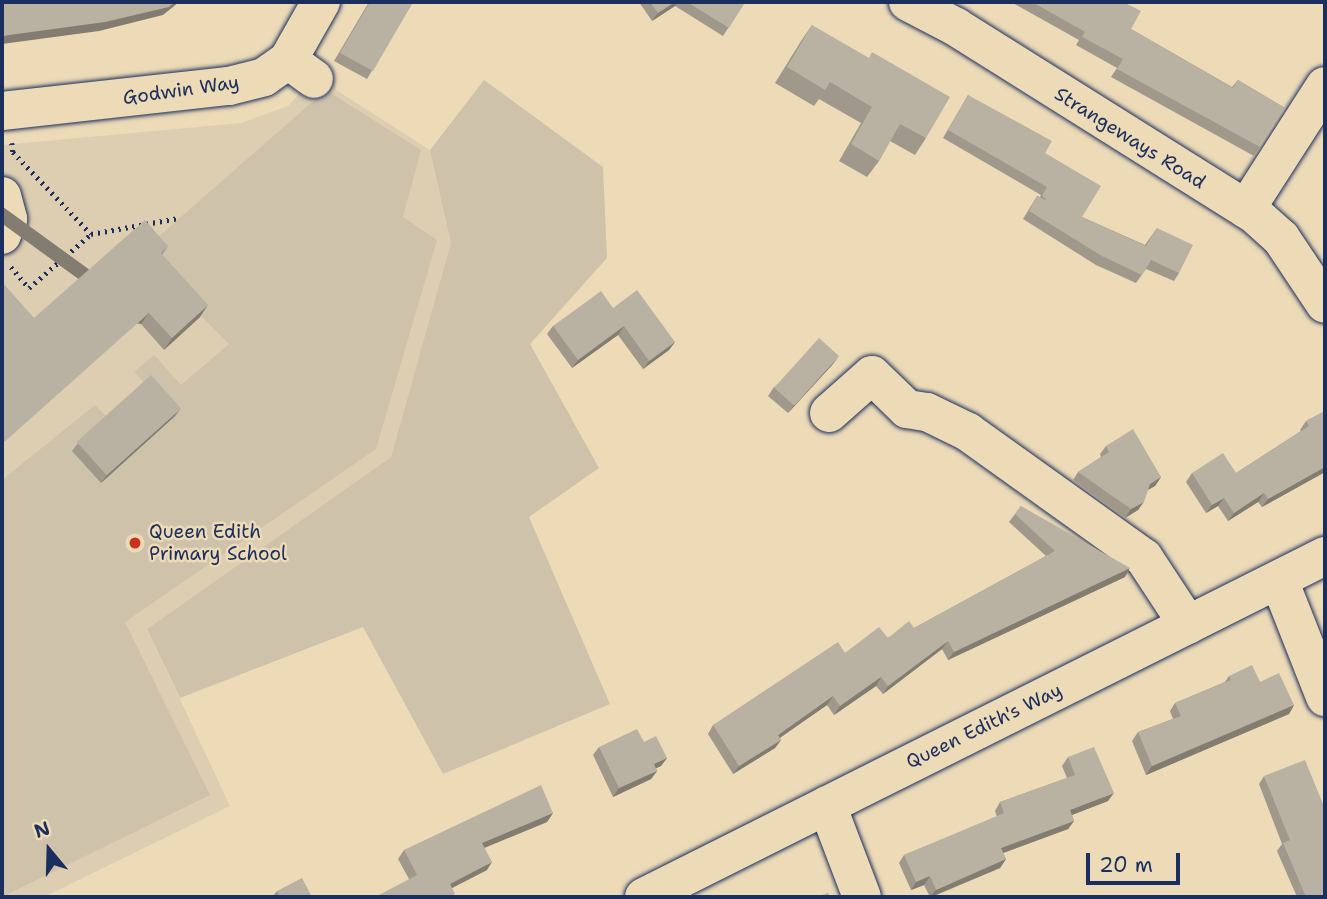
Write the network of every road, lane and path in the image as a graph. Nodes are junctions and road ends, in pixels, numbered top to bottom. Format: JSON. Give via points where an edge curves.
{"nodes":[{"id":1,"x":321,"y":2,"type":"edge"},
{"id":2,"x":908,"y":2,"type":"edge"},
{"id":3,"x":1325,"y":86,"type":"edge"},
{"id":4,"x":5,"y":111,"type":"edge"},
{"id":5,"x":2,"y":196,"type":"edge"},
{"id":6,"x":1246,"y":209,"type":"junction"},
{"id":7,"x":179,"y":218,"type":"dead end"},
{"id":8,"x":2,"y":234,"type":"edge"},
{"id":9,"x":91,"y":234,"type":"junction"},
{"id":10,"x":2,"y":256,"type":"edge"},
{"id":11,"x":1325,"y":304,"type":"edge"},
{"id":12,"x":829,"y":413,"type":"dead end"},
{"id":13,"x":1325,"y":556,"type":"edge"},
{"id":14,"x":1279,"y":580,"type":"junction"},
{"id":15,"x":1188,"y":625,"type":"junction"},
{"id":16,"x":1325,"y":697,"type":"edge"},
{"id":17,"x":827,"y":805,"type":"junction"},
{"id":18,"x":645,"y":897,"type":"edge"},
{"id":19,"x":862,"y":897,"type":"edge"}],
"edges":[{"from":1,"to":4,"type":"street","name":"Godwin Way","via":[[300,70],[229,86]]},
{"from":2,"to":6,"type":"street","name":"Strangeways Road","via":[[956,27]]},
{"from":3,"to":6,"type":"street"},
{"from":4,"to":9,"type":"path","via":[[13,152]]},
{"from":5,"to":8,"type":"street","via":[[8,219]]},
{"from":6,"to":11,"type":"street","name":"Strangeways Road","via":[[1281,238]]},
{"from":7,"to":9,"type":"path"},
{"from":9,"to":10,"type":"path","via":[[29,288]]},
{"from":12,"to":15,"type":"street","via":[[872,375],[907,409],[927,412],[968,432],[1144,558],[1168,587]]},
{"from":13,"to":14,"type":"street","name":"Queen Edith's Way"},
{"from":14,"to":15,"type":"street","name":"Queen Edith's Way"},
{"from":14,"to":16,"type":"street"},
{"from":15,"to":17,"type":"street","name":"Queen Edith's Way"},
{"from":17,"to":18,"type":"street","name":"Queen Edith's Way"},
{"from":17,"to":19,"type":"street"}]}
